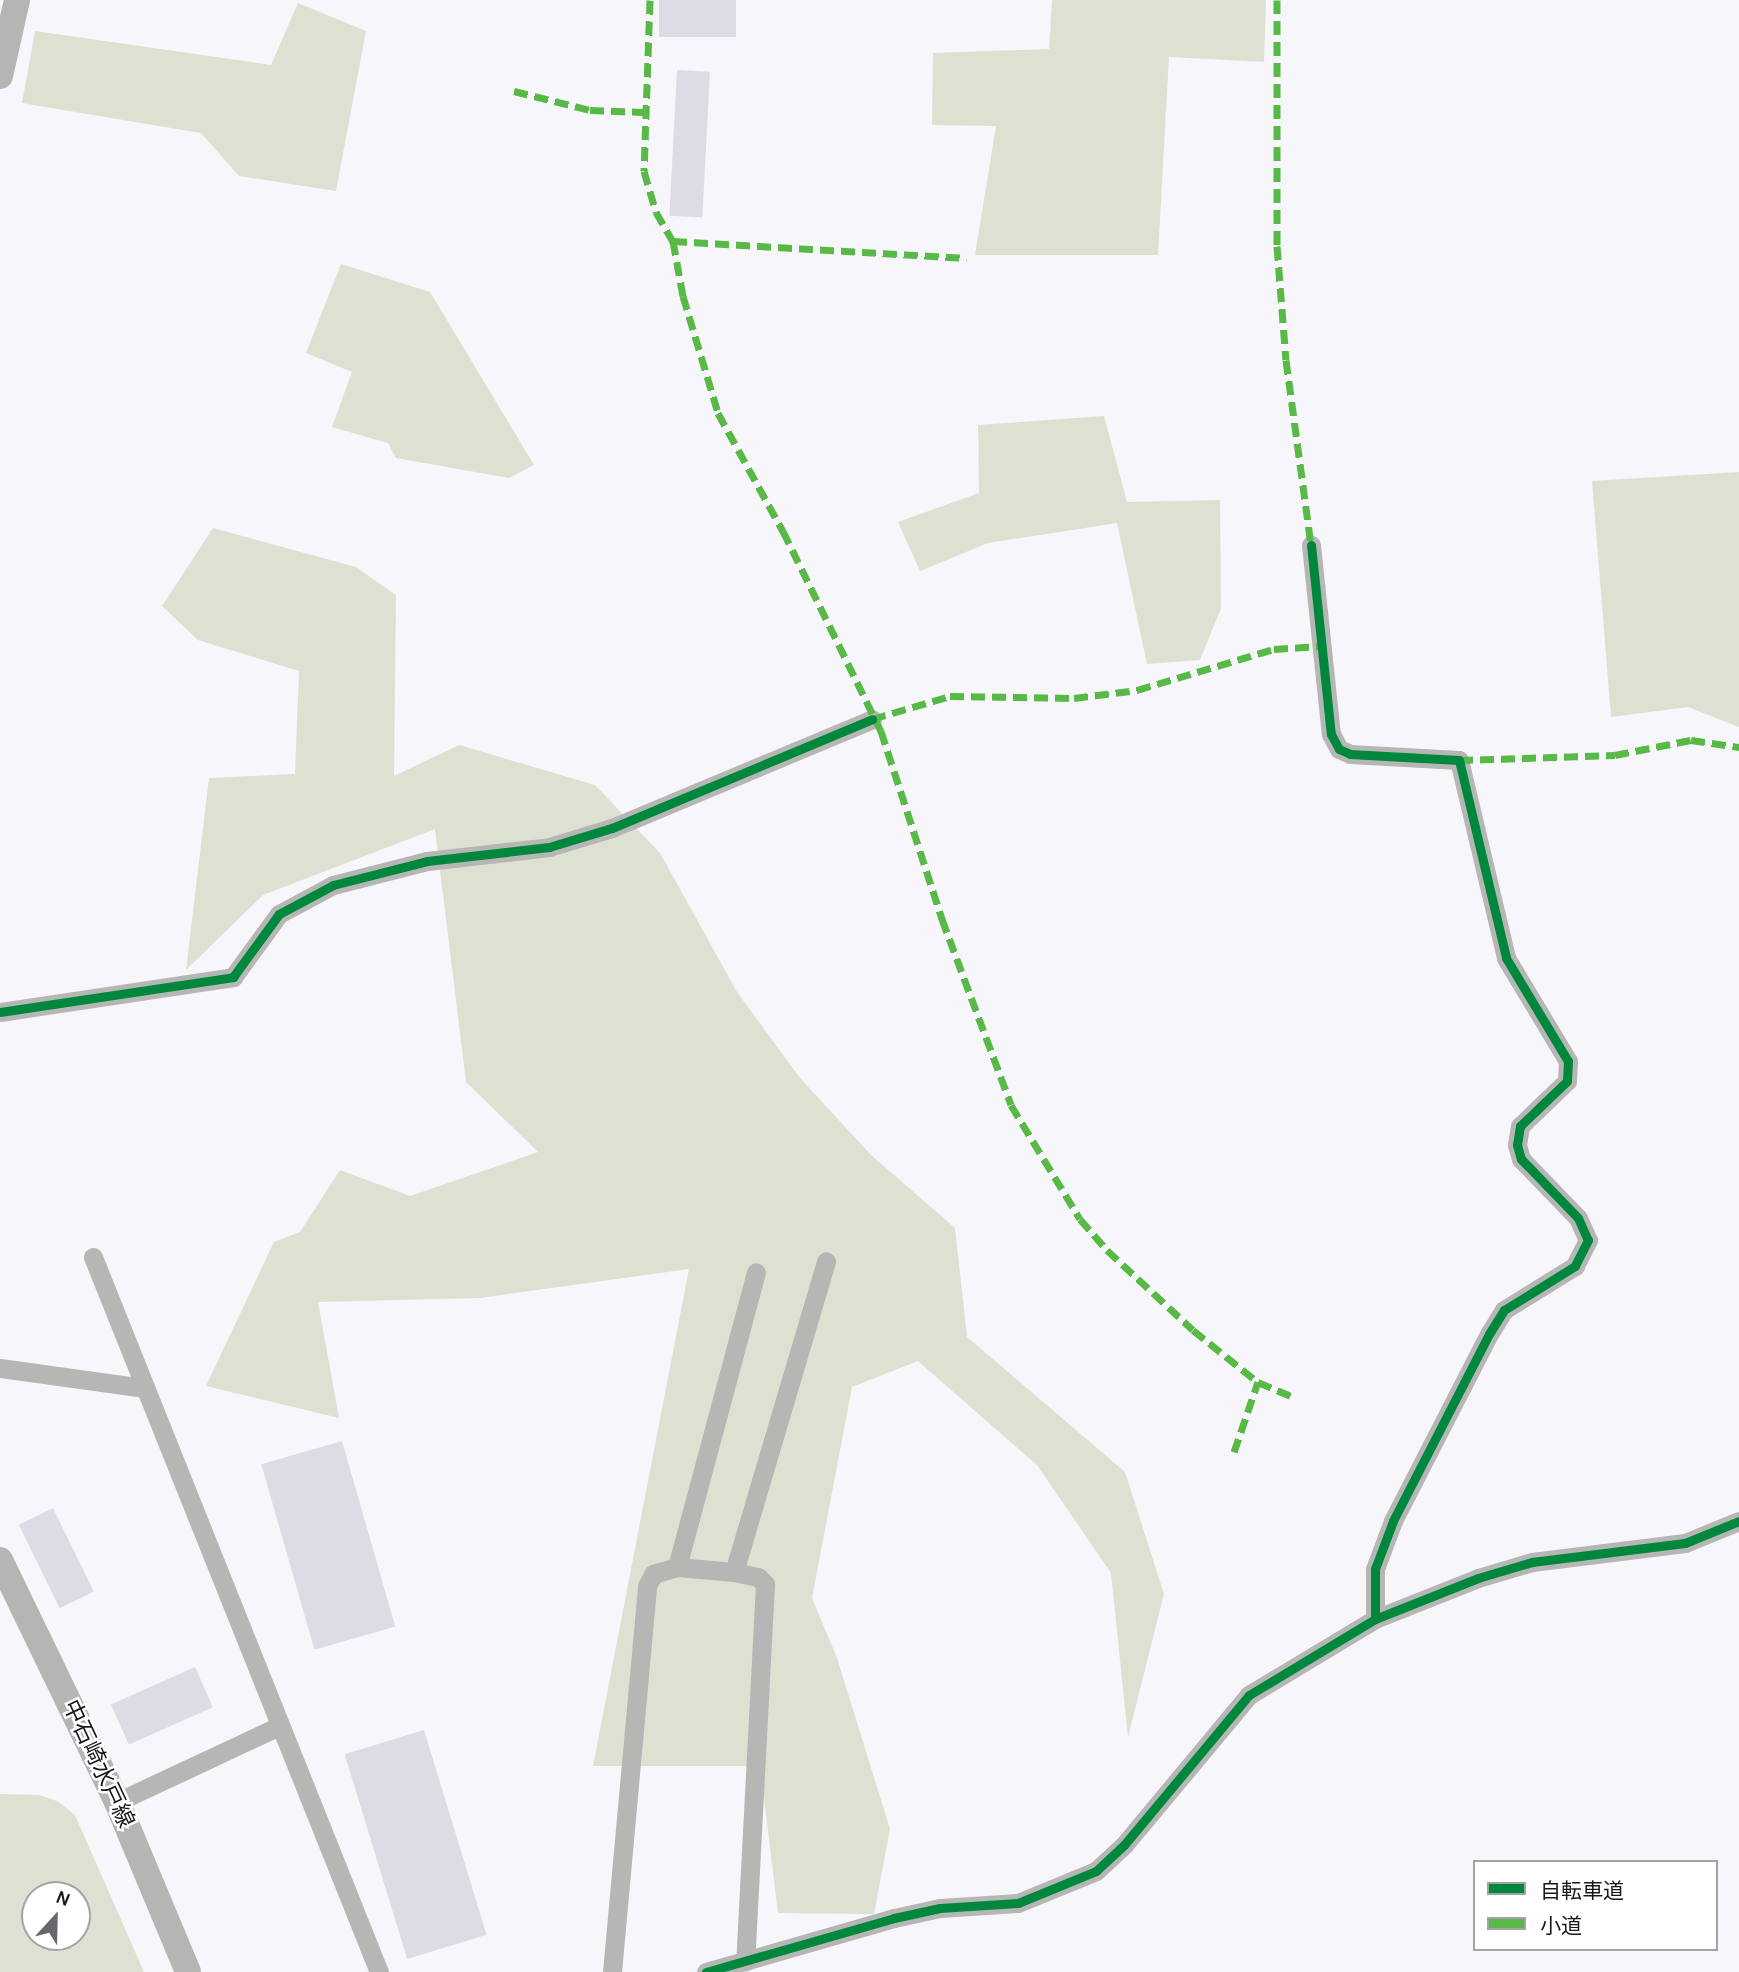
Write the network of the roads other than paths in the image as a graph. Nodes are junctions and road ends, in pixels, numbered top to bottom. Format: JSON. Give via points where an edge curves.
{"nodes":[{"id":1,"x":17,"y":0,"type":"edge"},
{"id":2,"x":0,"y":76,"type":"edge"},
{"id":3,"x":1311,"y":545,"type":"dead end"},
{"id":4,"x":872,"y":719,"type":"dead end"},
{"id":5,"x":0,"y":1012,"type":"edge"},
{"id":6,"x":93,"y":1256,"type":"dead end"},
{"id":7,"x":826,"y":1261,"type":"dead end"},
{"id":8,"x":756,"y":1272,"type":"dead end"},
{"id":9,"x":0,"y":1368,"type":"edge"},
{"id":10,"x":144,"y":1388,"type":"junction"},
{"id":11,"x":1739,"y":1521,"type":"edge"},
{"id":12,"x":0,"y":1560,"type":"edge"},
{"id":13,"x":677,"y":1567,"type":"junction"},
{"id":14,"x":734,"y":1572,"type":"junction"},
{"id":15,"x":1374,"y":1619,"type":"junction"},
{"id":16,"x":279,"y":1726,"type":"junction"},
{"id":17,"x":117,"y":1802,"type":"junction"},
{"id":18,"x":745,"y":1961,"type":"junction"},
{"id":19,"x":188,"y":1972,"type":"edge"},
{"id":20,"x":379,"y":1972,"type":"edge"},
{"id":21,"x":612,"y":1972,"type":"edge"},
{"id":22,"x":706,"y":1972,"type":"edge"}],
"edges":[{"from":1,"to":2,"type":"main road"},
{"from":3,"to":15,"type":"street","via":[[1331,734],[1339,749],[1350,754],[1459,760],[1506,958],[1568,1061],[1567,1081],[1520,1126],[1517,1144],[1521,1160],[1578,1218],[1588,1240],[1575,1266],[1504,1310],[1489,1334],[1394,1521],[1375,1569]]},
{"from":4,"to":5,"type":"street","via":[[612,828],[549,847],[428,861],[333,885],[279,914],[233,976]]},
{"from":6,"to":10,"type":"street"},
{"from":7,"to":14,"type":"street"},
{"from":8,"to":13,"type":"street"},
{"from":9,"to":10,"type":"street"},
{"from":10,"to":16,"type":"street"},
{"from":11,"to":15,"type":"street","via":[[1685,1542],[1532,1562]]},
{"from":12,"to":17,"type":"main road","name":"中石崎水戸線"},
{"from":13,"to":14,"type":"street"},
{"from":13,"to":21,"type":"street","via":[[653,1574],[647,1586]]},
{"from":14,"to":18,"type":"street","via":[[758,1577],[765,1584]]},
{"from":15,"to":18,"type":"street","via":[[1248,1695],[1124,1845],[1096,1871],[1018,1903],[940,1908]]},
{"from":16,"to":17,"type":"street"},
{"from":16,"to":20,"type":"street"},
{"from":17,"to":19,"type":"main road","name":"中石崎水戸線"},
{"from":18,"to":22,"type":"street"}]}
